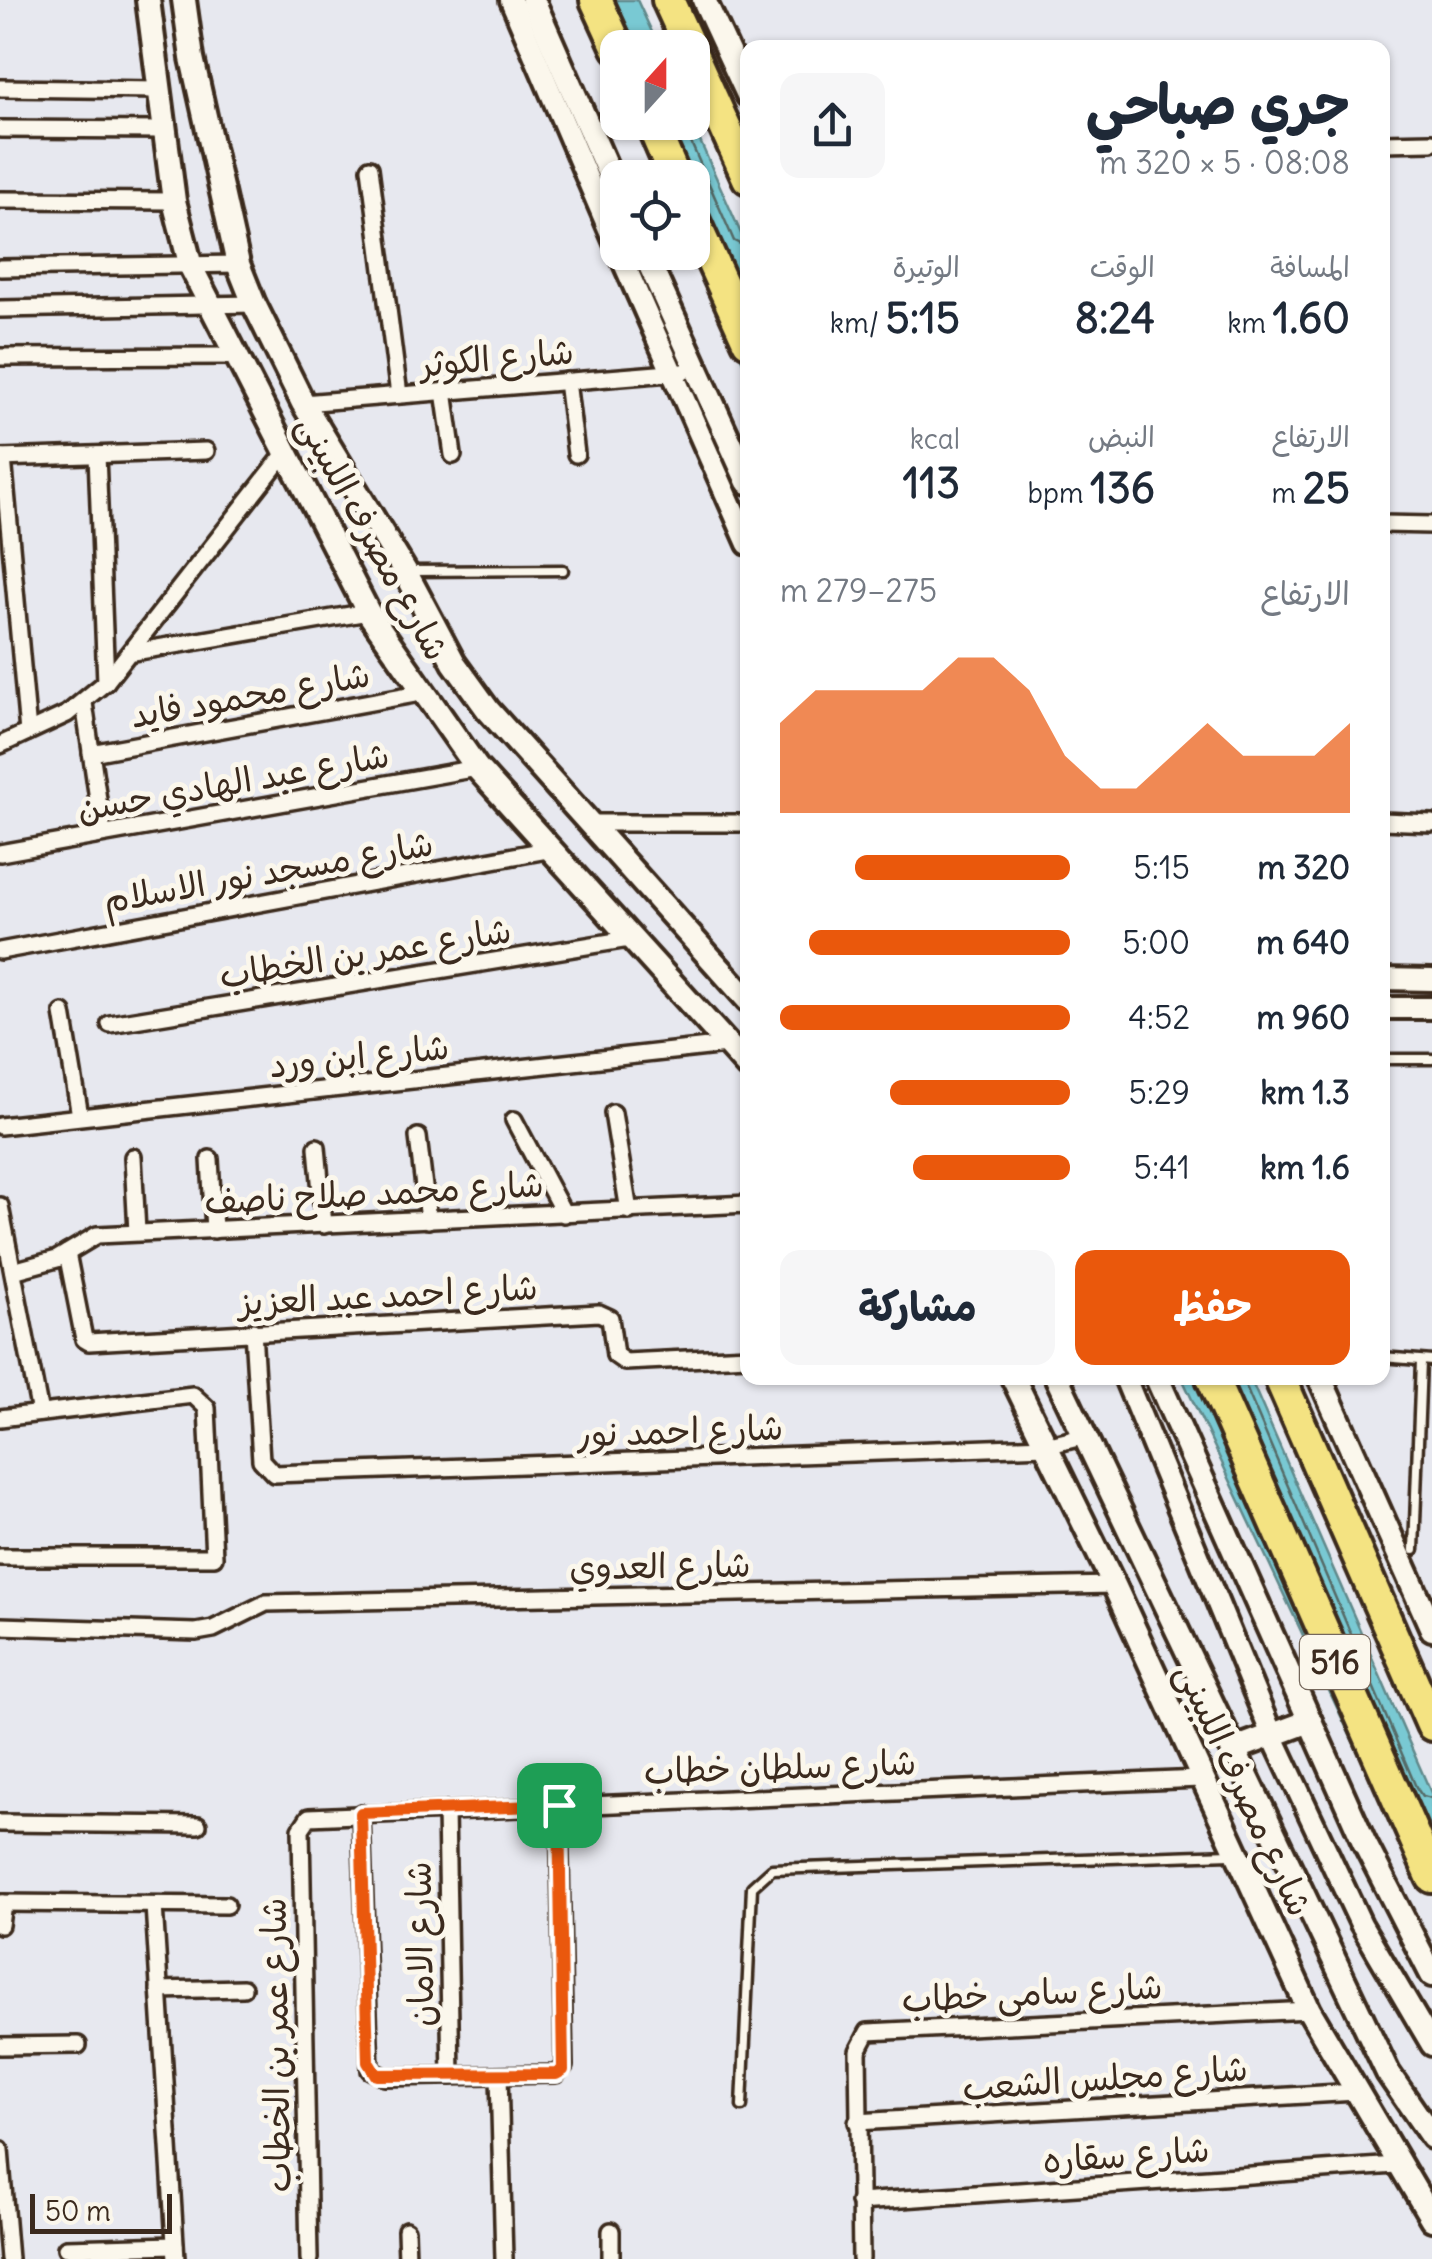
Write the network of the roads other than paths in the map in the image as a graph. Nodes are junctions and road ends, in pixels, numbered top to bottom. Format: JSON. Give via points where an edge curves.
{"nodes":[{"id":1,"x":148,"y":0,"type":"edge"},
{"id":2,"x":184,"y":0,"type":"edge"},
{"id":3,"x":511,"y":0,"type":"edge"},
{"id":4,"x":533,"y":0,"type":"edge"},
{"id":5,"x":596,"y":0,"type":"edge"},
{"id":6,"x":668,"y":0,"type":"edge"},
{"id":7,"x":704,"y":0,"type":"edge"},
{"id":8,"x":610,"y":30,"type":"edge"},
{"id":9,"x":682,"y":30,"type":"edge"},
{"id":10,"x":740,"y":78,"type":"edge"},
{"id":11,"x":0,"y":88,"type":"edge"},
{"id":12,"x":158,"y":90,"type":"junction"},
{"id":13,"x":710,"y":93,"type":"edge"},
{"id":14,"x":0,"y":129,"type":"edge"},
{"id":15,"x":164,"y":130,"type":"junction"},
{"id":16,"x":1432,"y":142,"type":"edge"},
{"id":17,"x":1390,"y":143,"type":"edge"},
{"id":18,"x":603,"y":160,"type":"edge"},
{"id":19,"x":740,"y":160,"type":"edge"},
{"id":20,"x":370,"y":168,"type":"dead end"},
{"id":21,"x":0,"y":200,"type":"edge"},
{"id":22,"x":174,"y":202,"type":"junction"},
{"id":23,"x":600,"y":209,"type":"edge"},
{"id":24,"x":710,"y":256,"type":"edge"},
{"id":25,"x":238,"y":264,"type":"junction"},
{"id":26,"x":191,"y":267,"type":"junction"},
{"id":27,"x":0,"y":268,"type":"edge"},
{"id":28,"x":626,"y":270,"type":"edge"},
{"id":29,"x":652,"y":270,"type":"edge"},
{"id":30,"x":254,"y":304,"type":"junction"},
{"id":31,"x":208,"y":306,"type":"junction"},
{"id":32,"x":0,"y":309,"type":"edge"},
{"id":33,"x":740,"y":322,"type":"edge"},
{"id":34,"x":0,"y":356,"type":"edge"},
{"id":35,"x":234,"y":356,"type":"junction"},
{"id":36,"x":696,"y":371,"type":"junction"},
{"id":37,"x":672,"y":373,"type":"junction"},
{"id":38,"x":567,"y":381,"type":"junction"},
{"id":39,"x":444,"y":392,"type":"junction"},
{"id":40,"x":398,"y":395,"type":"junction"},
{"id":41,"x":302,"y":402,"type":"junction"},
{"id":42,"x":206,"y":452,"type":"dead end"},
{"id":43,"x":286,"y":452,"type":"junction"},
{"id":44,"x":576,"y":454,"type":"dead end"},
{"id":45,"x":97,"y":455,"type":"junction"},
{"id":46,"x":453,"y":455,"type":"dead end"},
{"id":47,"x":2,"y":458,"type":"edge"},
{"id":48,"x":740,"y":465,"type":"edge"},
{"id":49,"x":1390,"y":524,"type":"edge"},
{"id":50,"x":1432,"y":525,"type":"edge"},
{"id":51,"x":740,"y":526,"type":"edge"},
{"id":52,"x":5,"y":539,"type":"edge"},
{"id":53,"x":564,"y":570,"type":"dead end"},
{"id":54,"x":405,"y":571,"type":"junction"},
{"id":55,"x":368,"y":612,"type":"junction"},
{"id":56,"x":20,"y":638,"type":"junction"},
{"id":57,"x":0,"y":640,"type":"edge"},
{"id":58,"x":134,"y":652,"type":"junction"},
{"id":59,"x":106,"y":682,"type":"junction"},
{"id":60,"x":420,"y":693,"type":"junction"},
{"id":61,"x":84,"y":703,"type":"junction"},
{"id":62,"x":28,"y":732,"type":"junction"},
{"id":63,"x":0,"y":745,"type":"edge"},
{"id":64,"x":90,"y":754,"type":"junction"},
{"id":65,"x":477,"y":768,"type":"junction"},
{"id":66,"x":1390,"y":822,"type":"edge"},
{"id":67,"x":1432,"y":822,"type":"edge"},
{"id":68,"x":586,"y":823,"type":"junction"},
{"id":69,"x":740,"y":823,"type":"edge"},
{"id":70,"x":103,"y":834,"type":"junction"},
{"id":71,"x":547,"y":850,"type":"junction"},
{"id":72,"x":0,"y":852,"type":"edge"},
{"id":73,"x":629,"y":939,"type":"junction"},
{"id":74,"x":0,"y":951,"type":"edge"},
{"id":75,"x":1390,"y":980,"type":"edge"},
{"id":76,"x":1432,"y":980,"type":"edge"},
{"id":77,"x":740,"y":991,"type":"edge"},
{"id":78,"x":1390,"y":1008,"type":"edge"},
{"id":79,"x":1432,"y":1008,"type":"edge"},
{"id":80,"x":63,"y":1013,"type":"dead end"},
{"id":81,"x":110,"y":1024,"type":"dead end"},
{"id":82,"x":726,"y":1045,"type":"junction"},
{"id":83,"x":1390,"y":1058,"type":"edge"},
{"id":84,"x":740,"y":1059,"type":"edge"},
{"id":85,"x":1432,"y":1060,"type":"edge"},
{"id":86,"x":613,"y":1113,"type":"dead end"},
{"id":87,"x":80,"y":1116,"type":"junction"},
{"id":88,"x":514,"y":1120,"type":"dead end"},
{"id":89,"x":0,"y":1126,"type":"edge"},
{"id":90,"x":418,"y":1137,"type":"dead end"},
{"id":91,"x":316,"y":1148,"type":"dead end"},
{"id":92,"x":133,"y":1158,"type":"dead end"},
{"id":93,"x":210,"y":1158,"type":"dead end"},
{"id":94,"x":740,"y":1204,"type":"edge"},
{"id":95,"x":0,"y":1206,"type":"edge"},
{"id":96,"x":629,"y":1210,"type":"junction"},
{"id":97,"x":564,"y":1214,"type":"junction"},
{"id":98,"x":428,"y":1220,"type":"junction"},
{"id":99,"x":324,"y":1225,"type":"junction"},
{"id":100,"x":214,"y":1230,"type":"junction"},
{"id":101,"x":137,"y":1232,"type":"junction"},
{"id":102,"x":3,"y":1240,"type":"edge"},
{"id":103,"x":67,"y":1253,"type":"junction"},
{"id":104,"x":12,"y":1271,"type":"junction"},
{"id":105,"x":254,"y":1331,"type":"junction"},
{"id":106,"x":740,"y":1356,"type":"edge"},
{"id":107,"x":1390,"y":1358,"type":"edge"},
{"id":108,"x":1421,"y":1361,"type":"junction"},
{"id":109,"x":1432,"y":1361,"type":"edge"},
{"id":110,"x":1016,"y":1385,"type":"edge"},
{"id":111,"x":1060,"y":1385,"type":"edge"},
{"id":112,"x":1128,"y":1385,"type":"edge"},
{"id":113,"x":1163,"y":1385,"type":"edge"},
{"id":114,"x":1215,"y":1385,"type":"edge"},
{"id":115,"x":1283,"y":1385,"type":"edge"},
{"id":116,"x":1323,"y":1385,"type":"edge"},
{"id":117,"x":40,"y":1413,"type":"junction"},
{"id":118,"x":0,"y":1418,"type":"edge"},
{"id":119,"x":1086,"y":1436,"type":"junction"},
{"id":120,"x":1046,"y":1446,"type":"junction"},
{"id":121,"x":1414,"y":1550,"type":"dead end"},
{"id":122,"x":0,"y":1557,"type":"edge"},
{"id":123,"x":1114,"y":1585,"type":"junction"},
{"id":124,"x":0,"y":1626,"type":"edge"},
{"id":125,"x":1432,"y":1629,"type":"edge"},
{"id":126,"x":1310,"y":1721,"type":"junction"},
{"id":127,"x":1432,"y":1725,"type":"edge"},
{"id":128,"x":1272,"y":1736,"type":"junction"},
{"id":129,"x":1232,"y":1750,"type":"junction"},
{"id":130,"x":1200,"y":1779,"type":"junction"},
{"id":131,"x":559,"y":1805,"type":"junction"},
{"id":132,"x":446,"y":1811,"type":"junction"},
{"id":133,"x":361,"y":1813,"type":"junction"},
{"id":134,"x":0,"y":1824,"type":"edge"},
{"id":135,"x":198,"y":1824,"type":"dead end"},
{"id":136,"x":301,"y":1829,"type":"joint"},
{"id":137,"x":1236,"y":1854,"type":"junction"},
{"id":138,"x":1432,"y":1876,"type":"edge"},
{"id":139,"x":2,"y":1903,"type":"edge"},
{"id":140,"x":154,"y":1905,"type":"junction"},
{"id":141,"x":226,"y":1905,"type":"dead end"},
{"id":142,"x":0,"y":1925,"type":"edge"},
{"id":143,"x":1432,"y":1974,"type":"edge"},
{"id":144,"x":243,"y":1988,"type":"dead end"},
{"id":145,"x":159,"y":1990,"type":"junction"},
{"id":146,"x":1309,"y":2010,"type":"junction"},
{"id":147,"x":1432,"y":2044,"type":"edge"},
{"id":148,"x":0,"y":2046,"type":"edge"},
{"id":149,"x":78,"y":2046,"type":"dead end"},
{"id":150,"x":498,"y":2075,"type":"junction"},
{"id":151,"x":451,"y":2076,"type":"junction"},
{"id":152,"x":1356,"y":2092,"type":"junction"},
{"id":153,"x":742,"y":2106,"type":"dead end"},
{"id":154,"x":857,"y":2122,"type":"junction"},
{"id":155,"x":1432,"y":2137,"type":"edge"},
{"id":156,"x":0,"y":2150,"type":"edge"},
{"id":157,"x":1396,"y":2165,"type":"junction"},
{"id":158,"x":859,"y":2202,"type":"junction"},
{"id":159,"x":1432,"y":2219,"type":"edge"},
{"id":160,"x":406,"y":2230,"type":"dead end"},
{"id":161,"x":610,"y":2231,"type":"dead end"},
{"id":162,"x":66,"y":2248,"type":"dead end"},
{"id":163,"x":175,"y":2252,"type":"edge"},
{"id":164,"x":9,"y":2259,"type":"edge"},
{"id":165,"x":308,"y":2259,"type":"edge"},
{"id":166,"x":406,"y":2259,"type":"edge"},
{"id":167,"x":504,"y":2259,"type":"edge"},
{"id":168,"x":611,"y":2259,"type":"edge"},
{"id":169,"x":860,"y":2259,"type":"edge"}],
"edges":[{"from":1,"to":12,"type":"main road","name":"شارع مصرف اللبينى"},
{"from":2,"to":25,"type":"main road","name":"شارع مصرف اللبينى"},
{"from":3,"to":23,"type":"street"},
{"from":4,"to":18,"type":"main road"},
{"from":5,"to":8,"type":"highway"},
{"from":6,"to":9,"type":"highway"},
{"from":7,"to":10,"type":"main road"},
{"from":11,"to":12,"type":"street"},
{"from":12,"to":15,"type":"main road","name":"شارع مصرف اللبينى"},
{"from":13,"to":19,"type":"highway"},
{"from":14,"to":15,"type":"street"},
{"from":15,"to":22,"type":"main road","name":"شارع مصرف اللبينى"},
{"from":16,"to":17,"type":"street"},
{"from":20,"to":40,"type":"street"},
{"from":21,"to":22,"type":"street"},
{"from":22,"to":26,"type":"main road","name":"شارع مصرف اللبينى"},
{"from":24,"to":33,"type":"highway"},
{"from":25,"to":26,"type":"street"},
{"from":25,"to":30,"type":"main road","name":"شارع مصرف اللبينى"},
{"from":26,"to":27,"type":"street"},
{"from":26,"to":31,"type":"main road","name":"شارع مصرف اللبينى"},
{"from":28,"to":37,"type":"street"},
{"from":29,"to":36,"type":"main road"},
{"from":30,"to":31,"type":"street"},
{"from":30,"to":41,"type":"main road","name":"شارع مصرف اللبينى"},
{"from":31,"to":32,"type":"street"},
{"from":31,"to":35,"type":"main road","name":"شارع مصرف اللبينى"},
{"from":34,"to":35,"type":"street"},
{"from":35,"to":43,"type":"main road","name":"شارع مصرف اللبينى"},
{"from":36,"to":37,"type":"street","name":"شارع الكوثر"},
{"from":36,"to":48,"type":"main road"},
{"from":37,"to":38,"type":"street","name":"شارع الكوثر"},
{"from":37,"to":51,"type":"street"},
{"from":38,"to":39,"type":"street","name":"شارع الكوثر"},
{"from":38,"to":44,"type":"street"},
{"from":39,"to":40,"type":"street","name":"شارع الكوثر"},
{"from":39,"to":46,"type":"street"},
{"from":40,"to":41,"type":"street","name":"شارع الكوثر"},
{"from":41,"to":54,"type":"main road","name":"شارع مصرف اللبينى"},
{"from":42,"to":45,"type":"street"},
{"from":43,"to":55,"type":"main road","name":"شارع مصرف اللبينى"},
{"from":43,"to":58,"type":"street"},
{"from":45,"to":47,"type":"street"},
{"from":45,"to":59,"type":"street"},
{"from":47,"to":52,"type":"street"},
{"from":49,"to":50,"type":"street"},
{"from":52,"to":56,"type":"street"},
{"from":53,"to":54,"type":"lane"},
{"from":54,"to":68,"type":"main road","name":"شارع مصرف اللبينى","via":[[454,663]]},
{"from":55,"to":58,"type":"street"},
{"from":55,"to":60,"type":"main road","name":"شارع مصرف اللبينى"},
{"from":56,"to":57,"type":"street"},
{"from":56,"to":62,"type":"street"},
{"from":58,"to":59,"type":"street"},
{"from":59,"to":61,"type":"street"},
{"from":60,"to":64,"type":"street","name":"شارع محمود فايد"},
{"from":60,"to":65,"type":"main road","name":"شارع مصرف اللبينى"},
{"from":61,"to":62,"type":"street"},
{"from":61,"to":64,"type":"street"},
{"from":62,"to":63,"type":"street"},
{"from":64,"to":70,"type":"street"},
{"from":65,"to":70,"type":"street","name":"شارع عبد الهادي حسن"},
{"from":65,"to":71,"type":"main road","name":"شارع مصرف اللبينى"},
{"from":66,"to":67,"type":"street"},
{"from":68,"to":69,"type":"street"},
{"from":68,"to":77,"type":"main road","name":"شارع مصرف اللبينى"},
{"from":70,"to":72,"type":"street","name":"شارع عبد الهادي حسن"},
{"from":71,"to":73,"type":"main road","name":"شارع مصرف اللبينى"},
{"from":71,"to":74,"type":"street","name":"شارع مسجد نور الاسلام"},
{"from":73,"to":81,"type":"street","name":"شارع عمر بن الخطاب"},
{"from":73,"to":82,"type":"main road","name":"شارع مصرف اللبينى"},
{"from":75,"to":76,"type":"street"},
{"from":78,"to":79,"type":"street"},
{"from":80,"to":87,"type":"street"},
{"from":82,"to":84,"type":"main road","name":"شارع مصرف اللبينى"},
{"from":82,"to":87,"type":"street","name":"شارع ابن ورد"},
{"from":83,"to":85,"type":"lane"},
{"from":86,"to":96,"type":"street"},
{"from":87,"to":89,"type":"street","name":"شارع ابن ورد"},
{"from":88,"to":97,"type":"street"},
{"from":90,"to":98,"type":"street"},
{"from":91,"to":99,"type":"street"},
{"from":92,"to":101,"type":"street"},
{"from":93,"to":100,"type":"street"},
{"from":94,"to":96,"type":"street","name":"شارع محمد صلاح ناصف"},
{"from":95,"to":102,"type":"street"},
{"from":96,"to":97,"type":"street","name":"شارع محمد صلاح ناصف"},
{"from":97,"to":98,"type":"street","name":"شارع محمد صلاح ناصف"},
{"from":98,"to":99,"type":"street","name":"شارع محمد صلاح ناصف"},
{"from":99,"to":100,"type":"street","name":"شارع محمد صلاح ناصف"},
{"from":100,"to":101,"type":"street","name":"شارع محمد صلاح ناصف"},
{"from":101,"to":103,"type":"street","name":"شارع محمد صلاح ناصف","via":[[97,1235]]},
{"from":102,"to":104,"type":"street"},
{"from":103,"to":104,"type":"street","name":"شارع محمد صلاح ناصف"},
{"from":103,"to":105,"type":"street","name":"شارع احمد عبد العزيز","via":[[89,1342]]},
{"from":104,"to":117,"type":"street"},
{"from":105,"to":106,"type":"street","name":"شارع احمد عبد العزيز","via":[[599,1313],[610,1318],[616,1355],[625,1362]]},
{"from":105,"to":120,"type":"street","name":"شارع احمد نور","via":[[261,1460],[274,1474]]},
{"from":107,"to":108,"type":"lane"},
{"from":108,"to":109,"type":"lane"},
{"from":108,"to":121,"type":"lane"},
{"from":110,"to":120,"type":"main road","name":"شارع مصرف اللبينى"},
{"from":111,"to":119,"type":"main road","name":"شارع مصرف اللبينى"},
{"from":112,"to":128,"type":"street"},
{"from":113,"to":126,"type":"main road"},
{"from":114,"to":138,"type":"highway","number":"516"},
{"from":115,"to":127,"type":"highway","number":"516"},
{"from":116,"to":125,"type":"main road"},
{"from":117,"to":118,"type":"street"},
{"from":117,"to":122,"type":"street","via":[[193,1396],[207,1408],[214,1557]]},
{"from":119,"to":120,"type":"street","name":"شارع احمد نور"},
{"from":119,"to":129,"type":"main road","name":"شارع مصرف اللبينى"},
{"from":120,"to":123,"type":"main road","name":"شارع مصرف اللبينى"},
{"from":123,"to":124,"type":"street","name":"شارع العدوي","via":[[266,1604],[213,1630]]},
{"from":123,"to":130,"type":"main road","name":"شارع مصرف اللبينى"},
{"from":126,"to":128,"type":"main road"},
{"from":126,"to":143,"type":"main road"},
{"from":128,"to":129,"type":"main road"},
{"from":128,"to":147,"type":"street","via":[[1361,1924]]},
{"from":129,"to":155,"type":"main road","name":"شارع مصرف اللبينى","via":[[1388,2073]]},
{"from":130,"to":131,"type":"street","name":"شارع سلطان خطاب"},
{"from":130,"to":137,"type":"main road","name":"شارع مصرف اللبينى"},
{"from":131,"to":132,"type":"street","name":"شارع سلطان خطاب"},
{"from":131,"to":150,"type":"street","name":"شارع الامان","via":[[564,2066],[556,2074]]},
{"from":132,"to":133,"type":"street","name":"شارع سلطان خطاب"},
{"from":132,"to":151,"type":"street","name":"شارع الامان"},
{"from":133,"to":136,"type":"street","name":"شارع سلطان خطاب","via":[[316,1814]]},
{"from":133,"to":151,"type":"street","name":"شارع الامان","via":[[370,2070],[384,2077]]},
{"from":134,"to":135,"type":"street"},
{"from":136,"to":165,"type":"street","name":"شارع عمر بن الخطاب"},
{"from":137,"to":146,"type":"main road","name":"شارع مصرف اللبينى"},
{"from":137,"to":153,"type":"lane","via":[[772,1868],[752,1887]]},
{"from":139,"to":140,"type":"street"},
{"from":139,"to":142,"type":"street"},
{"from":140,"to":141,"type":"street"},
{"from":140,"to":145,"type":"street"},
{"from":144,"to":145,"type":"street"},
{"from":145,"to":163,"type":"street"},
{"from":146,"to":152,"type":"main road","name":"شارع مصرف اللبينى"},
{"from":146,"to":154,"type":"street","name":"شارع سامى خطاب","via":[[878,2029],[868,2032],[858,2051]]},
{"from":148,"to":149,"type":"street"},
{"from":150,"to":151,"type":"street","name":"شارع الامان"},
{"from":150,"to":167,"type":"street"},
{"from":152,"to":154,"type":"street","name":"شارع مجلس الشعب"},
{"from":152,"to":157,"type":"main road","name":"شارع مصرف اللبينى"},
{"from":154,"to":158,"type":"street","name":"شارع سامى خطاب"},
{"from":156,"to":164,"type":"street"},
{"from":157,"to":158,"type":"street","name":"شارع سقاره"},
{"from":157,"to":159,"type":"main road","name":"شارع مصرف اللبينى"},
{"from":158,"to":169,"type":"street","name":"شارع سامى خطاب"},
{"from":160,"to":166,"type":"street"},
{"from":161,"to":168,"type":"street"},
{"from":162,"to":163,"type":"street"}]}
